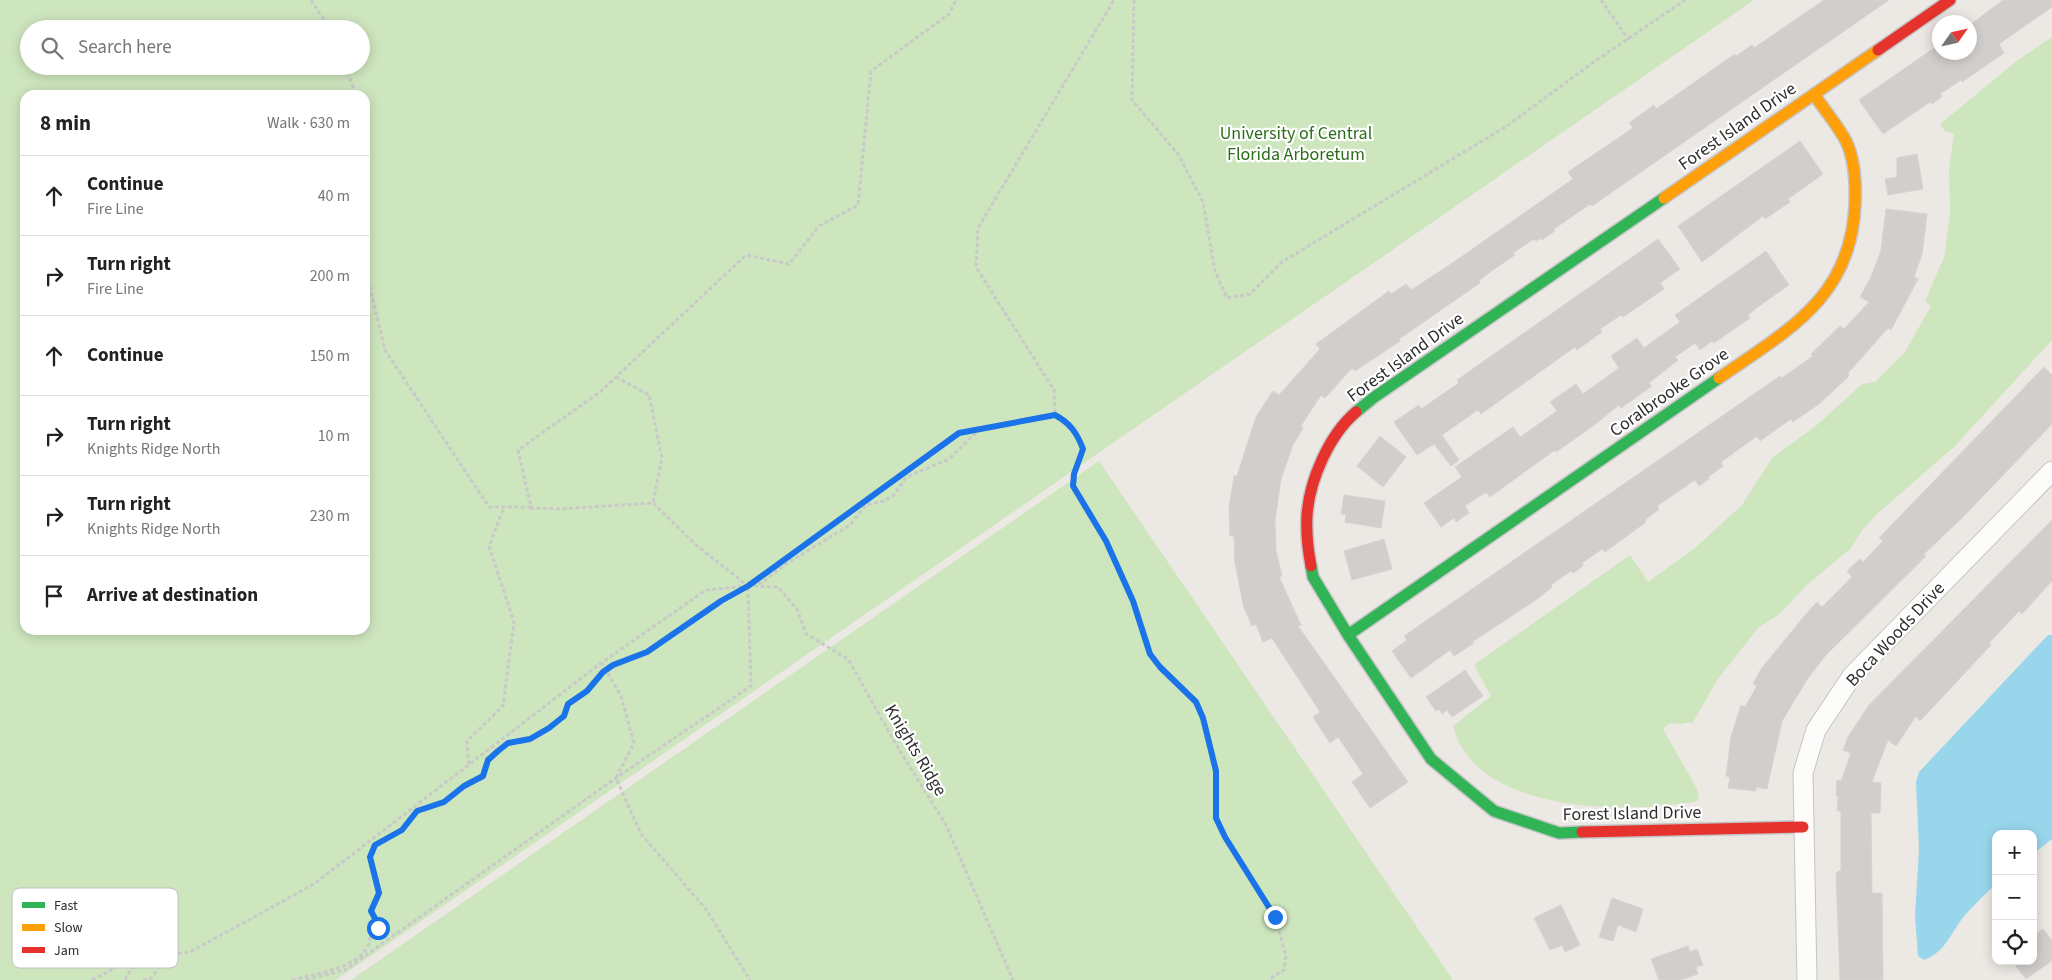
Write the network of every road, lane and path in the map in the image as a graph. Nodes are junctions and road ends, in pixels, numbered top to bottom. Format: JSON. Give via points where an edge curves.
{"nodes":[{"id":1,"x":311,"y":0,"type":"edge"},
{"id":2,"x":956,"y":0,"type":"edge"},
{"id":3,"x":1114,"y":0,"type":"edge"},
{"id":4,"x":1134,"y":0,"type":"edge"},
{"id":5,"x":1601,"y":0,"type":"edge"},
{"id":6,"x":1685,"y":0,"type":"edge"},
{"id":7,"x":1950,"y":0,"type":"edge"},
{"id":8,"x":324,"y":20,"type":"edge"},
{"id":9,"x":1629,"y":40,"type":"junction"},
{"id":10,"x":348,"y":75,"type":"edge"},
{"id":11,"x":354,"y":90,"type":"edge"},
{"id":12,"x":1814,"y":94,"type":"junction"},
{"id":13,"x":370,"y":288,"type":"edge"},
{"id":14,"x":616,"y":377,"type":"junction"},
{"id":15,"x":1055,"y":415,"type":"junction"},
{"id":16,"x":981,"y":428,"type":"junction"},
{"id":17,"x":2052,"y":471,"type":"edge"},
{"id":18,"x":652,"y":503,"type":"junction"},
{"id":19,"x":504,"y":507,"type":"junction"},
{"id":20,"x":748,"y":586,"type":"junction"},
{"id":21,"x":1348,"y":635,"type":"junction"},
{"id":22,"x":601,"y":662,"type":"junction"},
{"id":23,"x":606,"y":670,"type":"junction"},
{"id":24,"x":469,"y":764,"type":"junction"},
{"id":25,"x":616,"y":778,"type":"junction"},
{"id":26,"x":1803,"y":827,"type":"junction"},
{"id":27,"x":178,"y":954,"type":"edge"},
{"id":28,"x":115,"y":968,"type":"edge"},
{"id":29,"x":132,"y":968,"type":"edge"},
{"id":30,"x":158,"y":968,"type":"edge"},
{"id":31,"x":92,"y":980,"type":"edge"},
{"id":32,"x":125,"y":980,"type":"edge"},
{"id":33,"x":144,"y":980,"type":"edge"},
{"id":34,"x":292,"y":980,"type":"edge"},
{"id":35,"x":306,"y":980,"type":"edge"},
{"id":36,"x":750,"y":980,"type":"edge"},
{"id":37,"x":1013,"y":980,"type":"edge"},
{"id":38,"x":1268,"y":980,"type":"edge"},
{"id":39,"x":1807,"y":980,"type":"edge"}],
"edges":[{"from":1,"to":8,"type":"path"},
{"from":2,"to":14,"type":"path","via":[[949,14],[871,71],[858,205],[818,226],[789,264],[746,255]]},
{"from":3,"to":15,"type":"path","via":[[978,228],[976,267],[1054,390]]},
{"from":4,"to":9,"type":"path","via":[[1132,100],[1178,154],[1203,202],[1214,271],[1226,298],[1250,294],[1282,262],[1507,126]]},
{"from":5,"to":9,"type":"path"},
{"from":6,"to":9,"type":"path"},
{"from":7,"to":12,"type":"street","name":"Forest Island Drive"},
{"from":10,"to":11,"type":"path"},
{"from":12,"to":21,"type":"street","name":"Forest Island Drive","via":[[1373,398],[1347,420],[1328,448],[1316,477],[1308,514],[1308,547],[1313,577]]},
{"from":12,"to":21,"type":"street","name":"Coralbrooke Grove","via":[[1847,143],[1854,178],[1855,214],[1846,258],[1816,304],[1799,323]]},
{"from":13,"to":19,"type":"path","via":[[385,350],[489,507]]},
{"from":14,"to":18,"type":"path","via":[[649,395],[662,458]]},
{"from":14,"to":19,"type":"path","via":[[518,450],[531,507]]},
{"from":15,"to":16,"type":"path"},
{"from":15,"to":38,"type":"path","via":[[1067,421],[1078,435],[1083,449],[1073,486],[1106,541],[1133,601],[1150,654],[1196,702],[1203,718],[1216,771],[1216,818],[1275,917],[1286,956],[1284,970]]},
{"from":16,"to":20,"type":"path","via":[[959,433]]},
{"from":16,"to":20,"type":"path","via":[[949,459],[905,479],[894,495],[866,505],[850,525],[784,565],[762,583]]},
{"from":17,"to":26,"type":"street","name":"Boca Woods Drive","via":[[1852,676],[1816,730],[1803,773]]},
{"from":18,"to":19,"type":"path","via":[[560,509]]},
{"from":18,"to":20,"type":"path","via":[[696,545]]},
{"from":19,"to":24,"type":"path","via":[[490,546],[514,622],[502,706],[467,741]]},
{"from":20,"to":22,"type":"path","via":[[706,590]]},
{"from":20,"to":23,"type":"path","via":[[647,652]]},
{"from":20,"to":25,"type":"path","via":[[751,686]]},
{"from":20,"to":37,"type":"path","name":"Knights Ridge","via":[[778,587],[797,609],[806,634],[848,659],[945,823]]},
{"from":21,"to":26,"type":"street","name":"Forest Island Drive","via":[[1431,759],[1494,811],[1559,833]]},
{"from":22,"to":23,"type":"path"},
{"from":22,"to":24,"type":"path"},
{"from":23,"to":25,"type":"path","via":[[621,696],[634,743]]},
{"from":23,"to":34,"type":"path","via":[[587,691],[568,704],[567,712],[549,728],[530,739],[508,743],[488,760],[483,776],[444,802],[417,811],[402,830],[375,845],[370,857],[379,893],[371,911],[378,928],[370,936],[368,948],[346,966]]},
{"from":24,"to":27,"type":"path","via":[[314,884],[190,952]]},
{"from":25,"to":35,"type":"path","via":[[345,970]]},
{"from":25,"to":36,"type":"path","via":[[641,834],[705,908]]},
{"from":26,"to":39,"type":"street","name":"Boca Woods Drive"},
{"from":28,"to":31,"type":"path"},
{"from":29,"to":32,"type":"path"},
{"from":30,"to":33,"type":"path","via":[[152,978]]}]}
